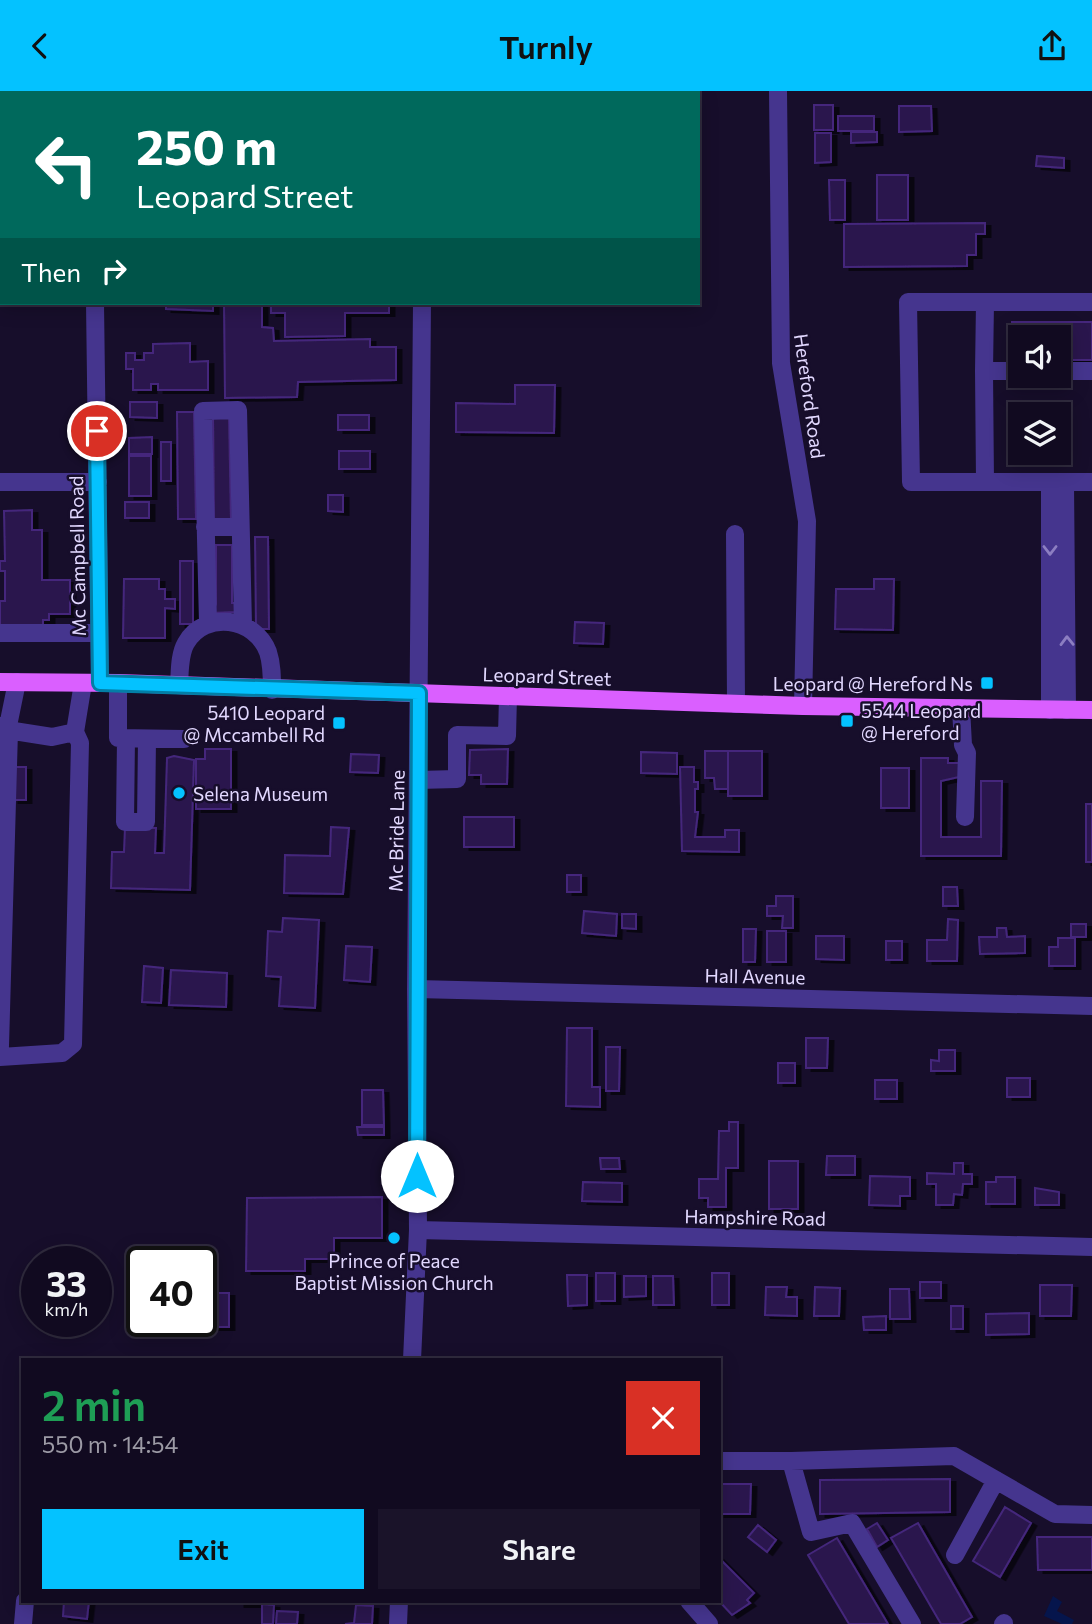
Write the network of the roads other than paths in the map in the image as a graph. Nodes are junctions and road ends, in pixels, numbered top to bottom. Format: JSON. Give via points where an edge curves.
{"nodes":[{"id":1,"x":778,"y":91,"type":"edge"},
{"id":2,"x":985,"y":302,"type":"junction"},
{"id":3,"x":1092,"y":302,"type":"edge"},
{"id":4,"x":95,"y":305,"type":"edge"},
{"id":5,"x":422,"y":305,"type":"edge"},
{"id":6,"x":984,"y":371,"type":"junction"},
{"id":7,"x":1008,"y":371,"type":"edge"},
{"id":8,"x":1071,"y":371,"type":"edge"},
{"id":9,"x":1092,"y":371,"type":"edge"},
{"id":10,"x":0,"y":482,"type":"edge"},
{"id":11,"x":97,"y":482,"type":"junction"},
{"id":12,"x":985,"y":482,"type":"junction"},
{"id":13,"x":1058,"y":482,"type":"junction"},
{"id":14,"x":1092,"y":482,"type":"edge"},
{"id":15,"x":205,"y":527,"type":"junction"},
{"id":16,"x":240,"y":527,"type":"junction"},
{"id":17,"x":735,"y":534,"type":"dead end"},
{"id":18,"x":208,"y":623,"type":"junction"},
{"id":19,"x":243,"y":625,"type":"junction"},
{"id":20,"x":0,"y":633,"type":"edge"},
{"id":21,"x":99,"y":633,"type":"junction"},
{"id":22,"x":9,"y":683,"type":"edge"},
{"id":23,"x":100,"y":683,"type":"junction"},
{"id":24,"x":178,"y":685,"type":"junction"},
{"id":25,"x":272,"y":689,"type":"junction"},
{"id":26,"x":419,"y":693,"type":"junction"},
{"id":27,"x":508,"y":696,"type":"junction"},
{"id":28,"x":736,"y":704,"type":"junction"},
{"id":29,"x":803,"y":706,"type":"junction"},
{"id":30,"x":961,"y":708,"type":"junction"},
{"id":31,"x":1058,"y":710,"type":"junction"},
{"id":32,"x":1092,"y":710,"type":"edge"},
{"id":33,"x":3,"y":730,"type":"edge"},
{"id":34,"x":75,"y":732,"type":"junction"},
{"id":35,"x":125,"y":738,"type":"junction"},
{"id":36,"x":147,"y":739,"type":"junction"},
{"id":37,"x":184,"y":739,"type":"dead end"},
{"id":38,"x":418,"y":780,"type":"junction"},
{"id":39,"x":965,"y":817,"type":"dead end"},
{"id":40,"x":416,"y":989,"type":"junction"},
{"id":41,"x":1092,"y":1006,"type":"edge"},
{"id":42,"x":0,"y":1045,"type":"edge"},
{"id":43,"x":0,"y":1057,"type":"edge"},
{"id":44,"x":418,"y":1230,"type":"junction"},
{"id":45,"x":1092,"y":1247,"type":"edge"},
{"id":46,"x":412,"y":1358,"type":"edge"},
{"id":47,"x":721,"y":1461,"type":"edge"},
{"id":48,"x":791,"y":1461,"type":"junction"},
{"id":49,"x":996,"y":1480,"type":"junction"},
{"id":50,"x":1092,"y":1515,"type":"edge"},
{"id":51,"x":956,"y":1555,"type":"dead end"},
{"id":52,"x":25,"y":1603,"type":"edge"},
{"id":53,"x":400,"y":1603,"type":"edge"},
{"id":54,"x":691,"y":1603,"type":"edge"},
{"id":55,"x":23,"y":1624,"type":"edge"},
{"id":56,"x":398,"y":1624,"type":"edge"},
{"id":57,"x":709,"y":1624,"type":"edge"},
{"id":58,"x":912,"y":1624,"type":"edge"}],
"edges":[{"from":1,"to":29,"type":"street","name":"Hereford Road","via":[[780,363],[807,520]]},
{"from":2,"to":3,"type":"street"},
{"from":2,"to":6,"type":"street"},
{"from":2,"to":12,"type":"street","via":[[908,302],[911,482]]},
{"from":4,"to":11,"type":"street","name":"Mc Campbell Road"},
{"from":5,"to":26,"type":"street","name":"Mc Bride Lane"},
{"from":6,"to":7,"type":"street"},
{"from":6,"to":12,"type":"street"},
{"from":8,"to":9,"type":"street"},
{"from":10,"to":11,"type":"street"},
{"from":11,"to":21,"type":"street","name":"Mc Campbell Road"},
{"from":12,"to":13,"type":"street"},
{"from":13,"to":14,"type":"street"},
{"from":13,"to":31,"type":"street"},
{"from":15,"to":16,"type":"street"},
{"from":15,"to":16,"type":"street","via":[[203,411],[238,410]]},
{"from":15,"to":18,"type":"street"},
{"from":16,"to":19,"type":"street"},
{"from":17,"to":28,"type":"street"},
{"from":18,"to":19,"type":"street"},
{"from":18,"to":24,"type":"street","via":[[185,644]]},
{"from":19,"to":25,"type":"street","via":[[268,650]]},
{"from":20,"to":21,"type":"street"},
{"from":21,"to":23,"type":"street","name":"Mc Campbell Road"},
{"from":22,"to":23,"type":"main road","name":"Leopard Street"},
{"from":22,"to":33,"type":"street","via":[[9,721]]},
{"from":23,"to":24,"type":"main road","name":"Leopard Street"},
{"from":23,"to":34,"type":"street"},
{"from":23,"to":35,"type":"street","via":[[118,738]]},
{"from":24,"to":25,"type":"main road","name":"Leopard Street"},
{"from":25,"to":26,"type":"main road","name":"Leopard Street"},
{"from":26,"to":27,"type":"main road","name":"Leopard Street"},
{"from":26,"to":38,"type":"street","name":"Mc Bride Lane"},
{"from":27,"to":28,"type":"main road","name":"Leopard Street"},
{"from":27,"to":38,"type":"street","via":[[507,736],[457,735],[457,779]]},
{"from":28,"to":29,"type":"main road","name":"Leopard Street"},
{"from":29,"to":30,"type":"main road","name":"Leopard Street"},
{"from":30,"to":31,"type":"main road","name":"Leopard Street"},
{"from":30,"to":39,"type":"street","via":[[967,753]]},
{"from":31,"to":32,"type":"main road","name":"Leopard Street"},
{"from":33,"to":34,"type":"street","via":[[52,737]]},
{"from":33,"to":42,"type":"street"},
{"from":34,"to":43,"type":"street","via":[[80,743],[73,1044],[62,1053]]},
{"from":35,"to":36,"type":"street"},
{"from":35,"to":36,"type":"street","via":[[125,822],[146,822]]},
{"from":36,"to":37,"type":"street"},
{"from":38,"to":40,"type":"street","name":"Mc Bride Lane"},
{"from":40,"to":41,"type":"street","name":"Hall Avenue"},
{"from":40,"to":44,"type":"street","name":"Mc Bride Lane"},
{"from":44,"to":45,"type":"street","name":"Hampshire Road"},
{"from":44,"to":46,"type":"street","name":"Mc Bride Lane"},
{"from":47,"to":48,"type":"street"},
{"from":48,"to":49,"type":"street","via":[[954,1456]]},
{"from":48,"to":58,"type":"street","via":[[811,1532],[852,1523]]},
{"from":49,"to":50,"type":"street","via":[[1055,1514]]},
{"from":49,"to":51,"type":"street"},
{"from":52,"to":55,"type":"street"},
{"from":53,"to":56,"type":"street"},
{"from":54,"to":57,"type":"street"}]}
